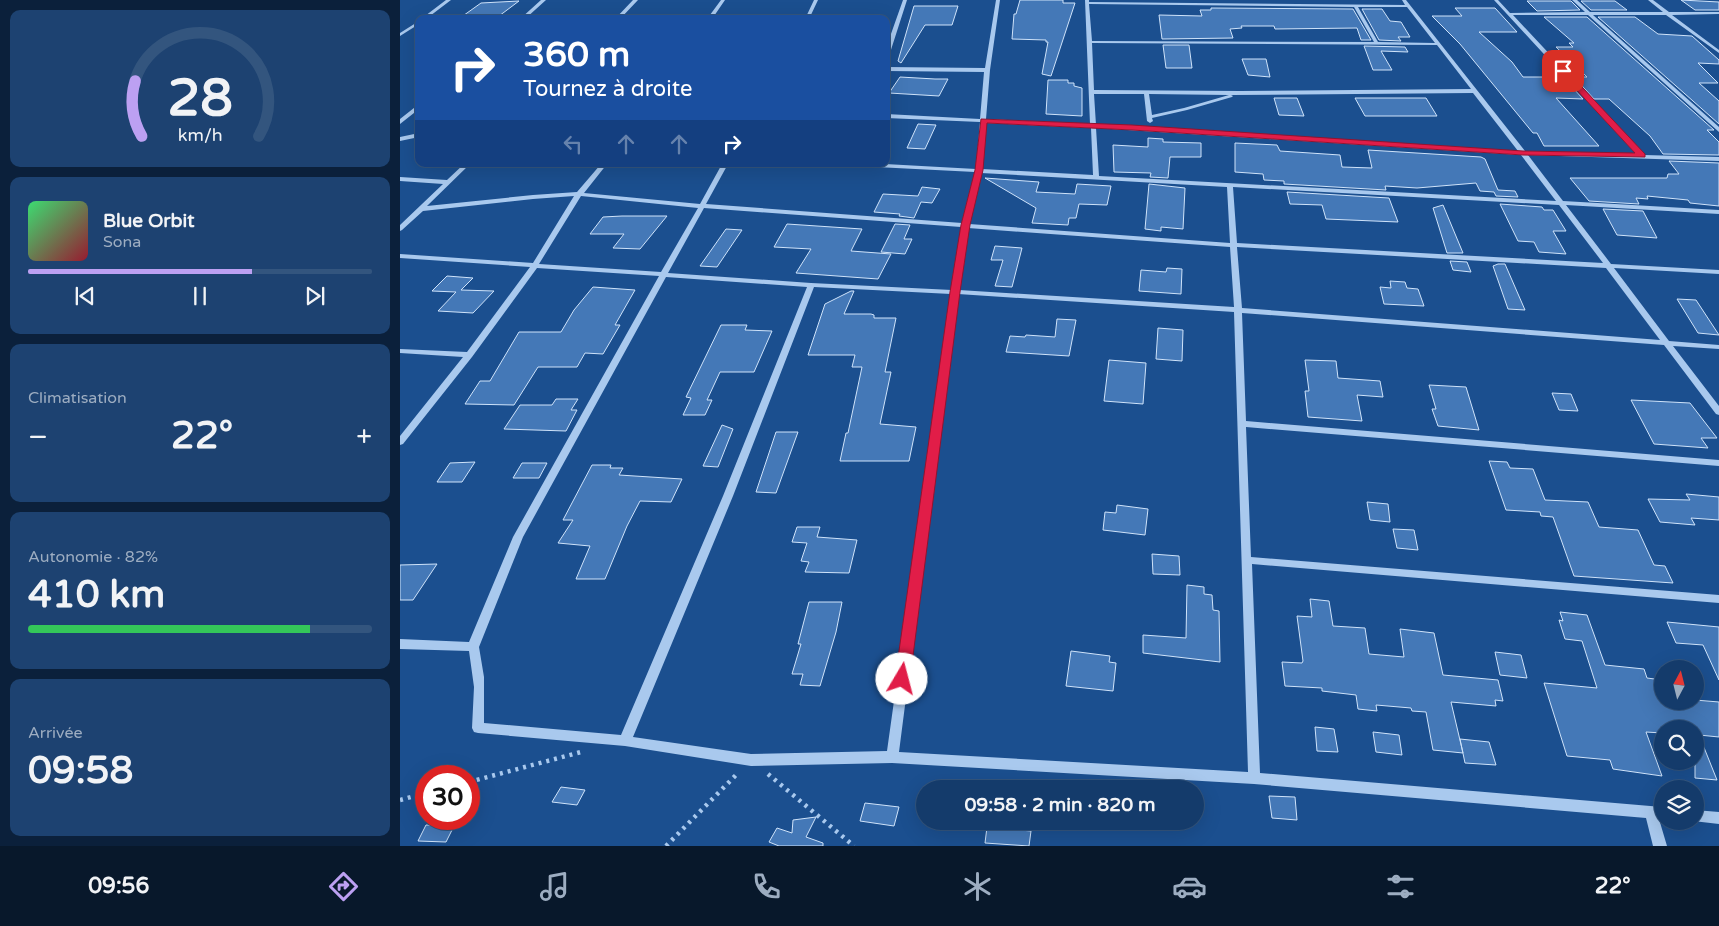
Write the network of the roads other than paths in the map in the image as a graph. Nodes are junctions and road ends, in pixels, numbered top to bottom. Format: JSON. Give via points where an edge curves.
{"nodes":[{"id":1,"x":449,"y":0,"type":"edge"},
{"id":2,"x":544,"y":0,"type":"edge"},
{"id":3,"x":636,"y":0,"type":"edge"},
{"id":4,"x":723,"y":0,"type":"edge"},
{"id":5,"x":816,"y":0,"type":"edge"},
{"id":6,"x":905,"y":0,"type":"edge"},
{"id":7,"x":998,"y":0,"type":"edge"},
{"id":8,"x":1496,"y":0,"type":"edge"},
{"id":9,"x":1574,"y":0,"type":"edge"},
{"id":10,"x":1650,"y":0,"type":"edge"},
{"id":11,"x":1087,"y":2,"type":"edge"},
{"id":12,"x":1406,"y":3,"type":"edge"},
{"id":13,"x":1355,"y":5,"type":"junction"},
{"id":14,"x":1719,"y":13,"type":"edge"},
{"id":15,"x":1510,"y":14,"type":"junction"},
{"id":16,"x":1669,"y":14,"type":"junction"},
{"id":17,"x":428,"y":15,"type":"edge"},
{"id":18,"x":527,"y":15,"type":"edge"},
{"id":19,"x":621,"y":15,"type":"edge"},
{"id":20,"x":712,"y":15,"type":"edge"},
{"id":21,"x":809,"y":15,"type":"edge"},
{"id":22,"x":1590,"y":15,"type":"junction"},
{"id":23,"x":400,"y":26,"type":"edge"},
{"id":24,"x":413,"y":26,"type":"joint"},
{"id":25,"x":400,"y":35,"type":"edge"},
{"id":26,"x":1089,"y":42,"type":"junction"},
{"id":27,"x":890,"y":44,"type":"edge"},
{"id":28,"x":1377,"y":44,"type":"junction"},
{"id":29,"x":1438,"y":44,"type":"junction"},
{"id":30,"x":1719,"y":52,"type":"edge"},
{"id":31,"x":890,"y":69,"type":"edge"},
{"id":32,"x":987,"y":70,"type":"junction"},
{"id":33,"x":1474,"y":91,"type":"junction"},
{"id":34,"x":1092,"y":92,"type":"junction"},
{"id":35,"x":1146,"y":92,"type":"junction"},
{"id":36,"x":1240,"y":93,"type":"junction"},
{"id":37,"x":415,"y":109,"type":"edge"},
{"id":38,"x":890,"y":116,"type":"edge"},
{"id":39,"x":1149,"y":117,"type":"junction"},
{"id":40,"x":984,"y":120,"type":"junction"},
{"id":41,"x":400,"y":122,"type":"edge"},
{"id":42,"x":1094,"y":125,"type":"junction"},
{"id":43,"x":1150,"y":129,"type":"junction"},
{"id":44,"x":1719,"y":130,"type":"edge"},
{"id":45,"x":415,"y":136,"type":"edge"},
{"id":46,"x":400,"y":139,"type":"edge"},
{"id":47,"x":1523,"y":153,"type":"junction"},
{"id":48,"x":1642,"y":156,"type":"junction"},
{"id":49,"x":1719,"y":159,"type":"edge"},
{"id":50,"x":890,"y":166,"type":"edge"},
{"id":51,"x":464,"y":167,"type":"edge"},
{"id":52,"x":602,"y":167,"type":"edge"},
{"id":53,"x":723,"y":167,"type":"edge"},
{"id":54,"x":979,"y":170,"type":"junction"},
{"id":55,"x":1096,"y":176,"type":"junction"},
{"id":56,"x":400,"y":179,"type":"edge"},
{"id":57,"x":448,"y":182,"type":"junction"},
{"id":58,"x":1230,"y":185,"type":"junction"},
{"id":59,"x":579,"y":194,"type":"junction"},
{"id":60,"x":1561,"y":204,"type":"junction"},
{"id":61,"x":701,"y":206,"type":"junction"},
{"id":62,"x":421,"y":209,"type":"junction"},
{"id":63,"x":1719,"y":212,"type":"edge"},
{"id":64,"x":965,"y":225,"type":"junction"},
{"id":65,"x":400,"y":229,"type":"edge"},
{"id":66,"x":1233,"y":245,"type":"junction"},
{"id":67,"x":400,"y":256,"type":"edge"},
{"id":68,"x":536,"y":266,"type":"junction"},
{"id":69,"x":1609,"y":267,"type":"junction"},
{"id":70,"x":1719,"y":272,"type":"edge"},
{"id":71,"x":663,"y":274,"type":"junction"},
{"id":72,"x":811,"y":285,"type":"junction"},
{"id":73,"x":955,"y":292,"type":"junction"},
{"id":74,"x":1238,"y":310,"type":"junction"},
{"id":75,"x":1667,"y":343,"type":"junction"},
{"id":76,"x":1719,"y":347,"type":"edge"},
{"id":77,"x":400,"y":351,"type":"edge"},
{"id":78,"x":469,"y":355,"type":"junction"},
{"id":79,"x":1719,"y":412,"type":"edge"},
{"id":80,"x":1241,"y":424,"type":"junction"},
{"id":81,"x":400,"y":442,"type":"edge"},
{"id":82,"x":1719,"y":463,"type":"edge"},
{"id":83,"x":1246,"y":560,"type":"junction"},
{"id":84,"x":1719,"y":599,"type":"edge"},
{"id":85,"x":400,"y":644,"type":"edge"},
{"id":86,"x":473,"y":647,"type":"junction"},
{"id":87,"x":625,"y":741,"type":"junction"},
{"id":88,"x":892,"y":757,"type":"junction"},
{"id":89,"x":1254,"y":778,"type":"junction"},
{"id":90,"x":1654,"y":813,"type":"edge"},
{"id":91,"x":1704,"y":817,"type":"edge"},
{"id":92,"x":1719,"y":818,"type":"edge"},
{"id":93,"x":1659,"y":830,"type":"edge"},
{"id":94,"x":1660,"y":846,"type":"edge"}],
"edges":[{"from":1,"to":17,"type":"street"},
{"from":2,"to":18,"type":"street"},
{"from":3,"to":19,"type":"street"},
{"from":4,"to":20,"type":"street"},
{"from":5,"to":21,"type":"street"},
{"from":6,"to":27,"type":"street"},
{"from":7,"to":32,"type":"street"},
{"from":8,"to":15,"type":"street"},
{"from":9,"to":22,"type":"street"},
{"from":10,"to":16,"type":"street"},
{"from":11,"to":13,"type":"street"},
{"from":11,"to":26,"type":"street"},
{"from":12,"to":13,"type":"street"},
{"from":12,"to":29,"type":"street"},
{"from":13,"to":28,"type":"street"},
{"from":14,"to":16,"type":"street"},
{"from":15,"to":22,"type":"street"},
{"from":15,"to":48,"type":"street"},
{"from":16,"to":22,"type":"street"},
{"from":16,"to":30,"type":"street"},
{"from":22,"to":44,"type":"street"},
{"from":23,"to":24,"type":"street"},
{"from":24,"to":25,"type":"street"},
{"from":26,"to":28,"type":"street"},
{"from":26,"to":34,"type":"street"},
{"from":28,"to":29,"type":"street"},
{"from":29,"to":33,"type":"street"},
{"from":31,"to":32,"type":"street"},
{"from":32,"to":40,"type":"street"},
{"from":33,"to":36,"type":"street"},
{"from":33,"to":47,"type":"street"},
{"from":34,"to":35,"type":"street"},
{"from":34,"to":42,"type":"street"},
{"from":35,"to":36,"type":"street"},
{"from":35,"to":39,"type":"street"},
{"from":36,"to":39,"type":"street"},
{"from":37,"to":41,"type":"street"},
{"from":38,"to":40,"type":"street"},
{"from":39,"to":43,"type":"street"},
{"from":40,"to":42,"type":"street"},
{"from":40,"to":54,"type":"street"},
{"from":42,"to":43,"type":"street"},
{"from":42,"to":55,"type":"street"},
{"from":43,"to":47,"type":"street"},
{"from":45,"to":46,"type":"street"},
{"from":47,"to":48,"type":"street"},
{"from":47,"to":60,"type":"street"},
{"from":48,"to":49,"type":"street"},
{"from":50,"to":54,"type":"street"},
{"from":51,"to":57,"type":"street"},
{"from":52,"to":59,"type":"street"},
{"from":53,"to":61,"type":"street"},
{"from":54,"to":55,"type":"street"},
{"from":54,"to":64,"type":"street"},
{"from":55,"to":58,"type":"street"},
{"from":56,"to":57,"type":"street"},
{"from":57,"to":62,"type":"street"},
{"from":58,"to":60,"type":"street"},
{"from":58,"to":66,"type":"street"},
{"from":59,"to":61,"type":"street"},
{"from":59,"to":62,"type":"street"},
{"from":59,"to":68,"type":"street"},
{"from":60,"to":63,"type":"street"},
{"from":60,"to":69,"type":"street"},
{"from":61,"to":64,"type":"street"},
{"from":61,"to":71,"type":"street"},
{"from":62,"to":65,"type":"street"},
{"from":64,"to":66,"type":"street"},
{"from":64,"to":73,"type":"street"},
{"from":66,"to":69,"type":"street"},
{"from":66,"to":74,"type":"street"},
{"from":67,"to":68,"type":"street"},
{"from":68,"to":71,"type":"street"},
{"from":68,"to":78,"type":"street"},
{"from":69,"to":70,"type":"street"},
{"from":69,"to":75,"type":"street"},
{"from":71,"to":72,"type":"street"},
{"from":71,"to":86,"type":"street","via":[[518,538]]},
{"from":72,"to":73,"type":"street"},
{"from":72,"to":87,"type":"street","via":[[728,496]]},
{"from":73,"to":74,"type":"street"},
{"from":73,"to":88,"type":"street"},
{"from":74,"to":75,"type":"street"},
{"from":74,"to":80,"type":"street"},
{"from":75,"to":76,"type":"street"},
{"from":75,"to":79,"type":"street"},
{"from":77,"to":78,"type":"street"},
{"from":78,"to":81,"type":"street"},
{"from":80,"to":82,"type":"street"},
{"from":80,"to":83,"type":"street"},
{"from":83,"to":84,"type":"street"},
{"from":83,"to":89,"type":"street"},
{"from":85,"to":86,"type":"street"},
{"from":86,"to":87,"type":"street","via":[[479,668],[478,728]]},
{"from":87,"to":88,"type":"street","via":[[751,760]]},
{"from":88,"to":89,"type":"street"},
{"from":89,"to":90,"type":"street"},
{"from":91,"to":92,"type":"street"},
{"from":93,"to":94,"type":"street"}]}
